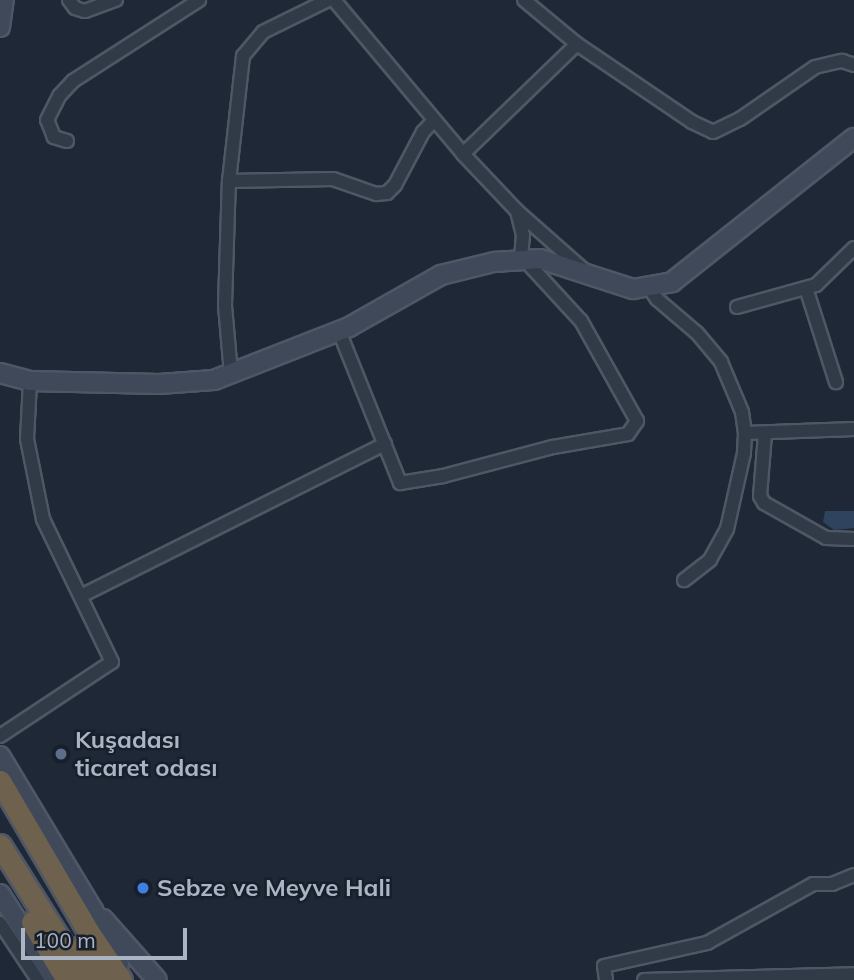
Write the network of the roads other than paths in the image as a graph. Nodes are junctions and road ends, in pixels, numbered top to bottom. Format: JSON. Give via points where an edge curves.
{"nodes":[{"id":1,"x":4,"y":0,"type":"edge"},
{"id":2,"x":69,"y":0,"type":"edge"},
{"id":3,"x":116,"y":0,"type":"edge"},
{"id":4,"x":199,"y":0,"type":"edge"},
{"id":5,"x":328,"y":0,"type":"edge"},
{"id":6,"x":334,"y":0,"type":"edge"},
{"id":7,"x":525,"y":0,"type":"edge"},
{"id":8,"x":0,"y":27,"type":"edge"},
{"id":9,"x":577,"y":44,"type":"junction"},
{"id":10,"x":854,"y":65,"type":"edge"},
{"id":11,"x":434,"y":120,"type":"junction"},
{"id":12,"x":854,"y":138,"type":"edge"},
{"id":13,"x":67,"y":141,"type":"dead end"},
{"id":14,"x":463,"y":155,"type":"junction"},
{"id":15,"x":229,"y":181,"type":"junction"},
{"id":16,"x":517,"y":211,"type":"junction"},
{"id":17,"x":854,"y":248,"type":"edge"},
{"id":18,"x":523,"y":260,"type":"junction"},
{"id":19,"x":590,"y":276,"type":"junction"},
{"id":20,"x":648,"y":286,"type":"junction"},
{"id":21,"x":806,"y":288,"type":"junction"},
{"id":22,"x":737,"y":307,"type":"dead end"},
{"id":23,"x":339,"y":331,"type":"junction"},
{"id":24,"x":0,"y":373,"type":"edge"},
{"id":25,"x":231,"y":374,"type":"junction"},
{"id":26,"x":30,"y":381,"type":"junction"},
{"id":27,"x":836,"y":382,"type":"dead end"},
{"id":28,"x":854,"y":429,"type":"edge"},
{"id":29,"x":746,"y":433,"type":"junction"},
{"id":30,"x":765,"y":434,"type":"junction"},
{"id":31,"x":385,"y":444,"type":"junction"},
{"id":32,"x":854,"y":539,"type":"edge"},
{"id":33,"x":684,"y":580,"type":"dead end"},
{"id":34,"x":81,"y":596,"type":"junction"},
{"id":35,"x":0,"y":736,"type":"edge"},
{"id":36,"x":0,"y":756,"type":"edge"},
{"id":37,"x":0,"y":781,"type":"edge"},
{"id":38,"x":0,"y":808,"type":"edge"},
{"id":39,"x":0,"y":845,"type":"edge"},
{"id":40,"x":0,"y":870,"type":"edge"},
{"id":41,"x":854,"y":874,"type":"edge"},
{"id":42,"x":0,"y":894,"type":"edge"},
{"id":43,"x":93,"y":910,"type":"junction"},
{"id":44,"x":0,"y":923,"type":"edge"},
{"id":45,"x":854,"y":974,"type":"edge"},
{"id":46,"x":38,"y":980,"type":"edge"},
{"id":47,"x":55,"y":980,"type":"edge"},
{"id":48,"x":67,"y":980,"type":"edge"},
{"id":49,"x":85,"y":980,"type":"edge"},
{"id":50,"x":103,"y":980,"type":"edge"},
{"id":51,"x":121,"y":980,"type":"edge"},
{"id":52,"x":127,"y":980,"type":"edge"},
{"id":53,"x":157,"y":980,"type":"edge"},
{"id":54,"x":606,"y":980,"type":"edge"},
{"id":55,"x":645,"y":980,"type":"edge"}],
"edges":[{"from":1,"to":8,"type":"street"},
{"from":2,"to":3,"type":"street","via":[[85,11]]},
{"from":4,"to":13,"type":"street","via":[[60,94],[47,120],[54,137]]},
{"from":5,"to":15,"type":"street","via":[[263,32],[243,56]]},
{"from":6,"to":11,"type":"street"},
{"from":7,"to":9,"type":"street"},
{"from":9,"to":10,"type":"street","via":[[713,132],[815,67],[842,61]]},
{"from":9,"to":14,"type":"street"},
{"from":11,"to":14,"type":"street"},
{"from":11,"to":15,"type":"street","via":[[422,132],[396,185],[387,192],[376,194],[333,179]]},
{"from":12,"to":20,"type":"street","via":[[672,282]]},
{"from":14,"to":16,"type":"street"},
{"from":15,"to":25,"type":"street","via":[[225,305]]},
{"from":16,"to":18,"type":"street"},
{"from":16,"to":19,"type":"street"},
{"from":17,"to":21,"type":"street","via":[[816,285]]},
{"from":18,"to":19,"type":"street","via":[[540,259]]},
{"from":18,"to":23,"type":"street","via":[[441,275]]},
{"from":18,"to":31,"type":"street","via":[[581,321],[637,421],[628,434],[400,483]]},
{"from":19,"to":20,"type":"street","via":[[633,289]]},
{"from":20,"to":29,"type":"street","via":[[721,362]]},
{"from":21,"to":22,"type":"street"},
{"from":21,"to":27,"type":"street"},
{"from":23,"to":25,"type":"street"},
{"from":23,"to":31,"type":"street"},
{"from":24,"to":26,"type":"street"},
{"from":25,"to":26,"type":"street","via":[[214,380],[159,384]]},
{"from":26,"to":34,"type":"street","via":[[27,439],[43,519]]},
{"from":28,"to":30,"type":"street"},
{"from":29,"to":30,"type":"street"},
{"from":29,"to":33,"type":"street","via":[[727,529],[710,560]]},
{"from":30,"to":32,"type":"street","via":[[764,503],[825,538]]},
{"from":31,"to":34,"type":"street"},
{"from":34,"to":35,"type":"street","via":[[112,662]]},
{"from":36,"to":43,"type":"street"},
{"from":37,"to":51,"type":"highway"},
{"from":38,"to":50,"type":"highway"},
{"from":39,"to":49,"type":"highway"},
{"from":40,"to":48,"type":"highway"},
{"from":41,"to":54,"type":"street","via":[[832,884],[813,884],[707,943],[604,966]]},
{"from":42,"to":47,"type":"street"},
{"from":43,"to":52,"type":"street"},
{"from":43,"to":53,"type":"street"},
{"from":44,"to":46,"type":"street"},
{"from":45,"to":55,"type":"street"}]}
